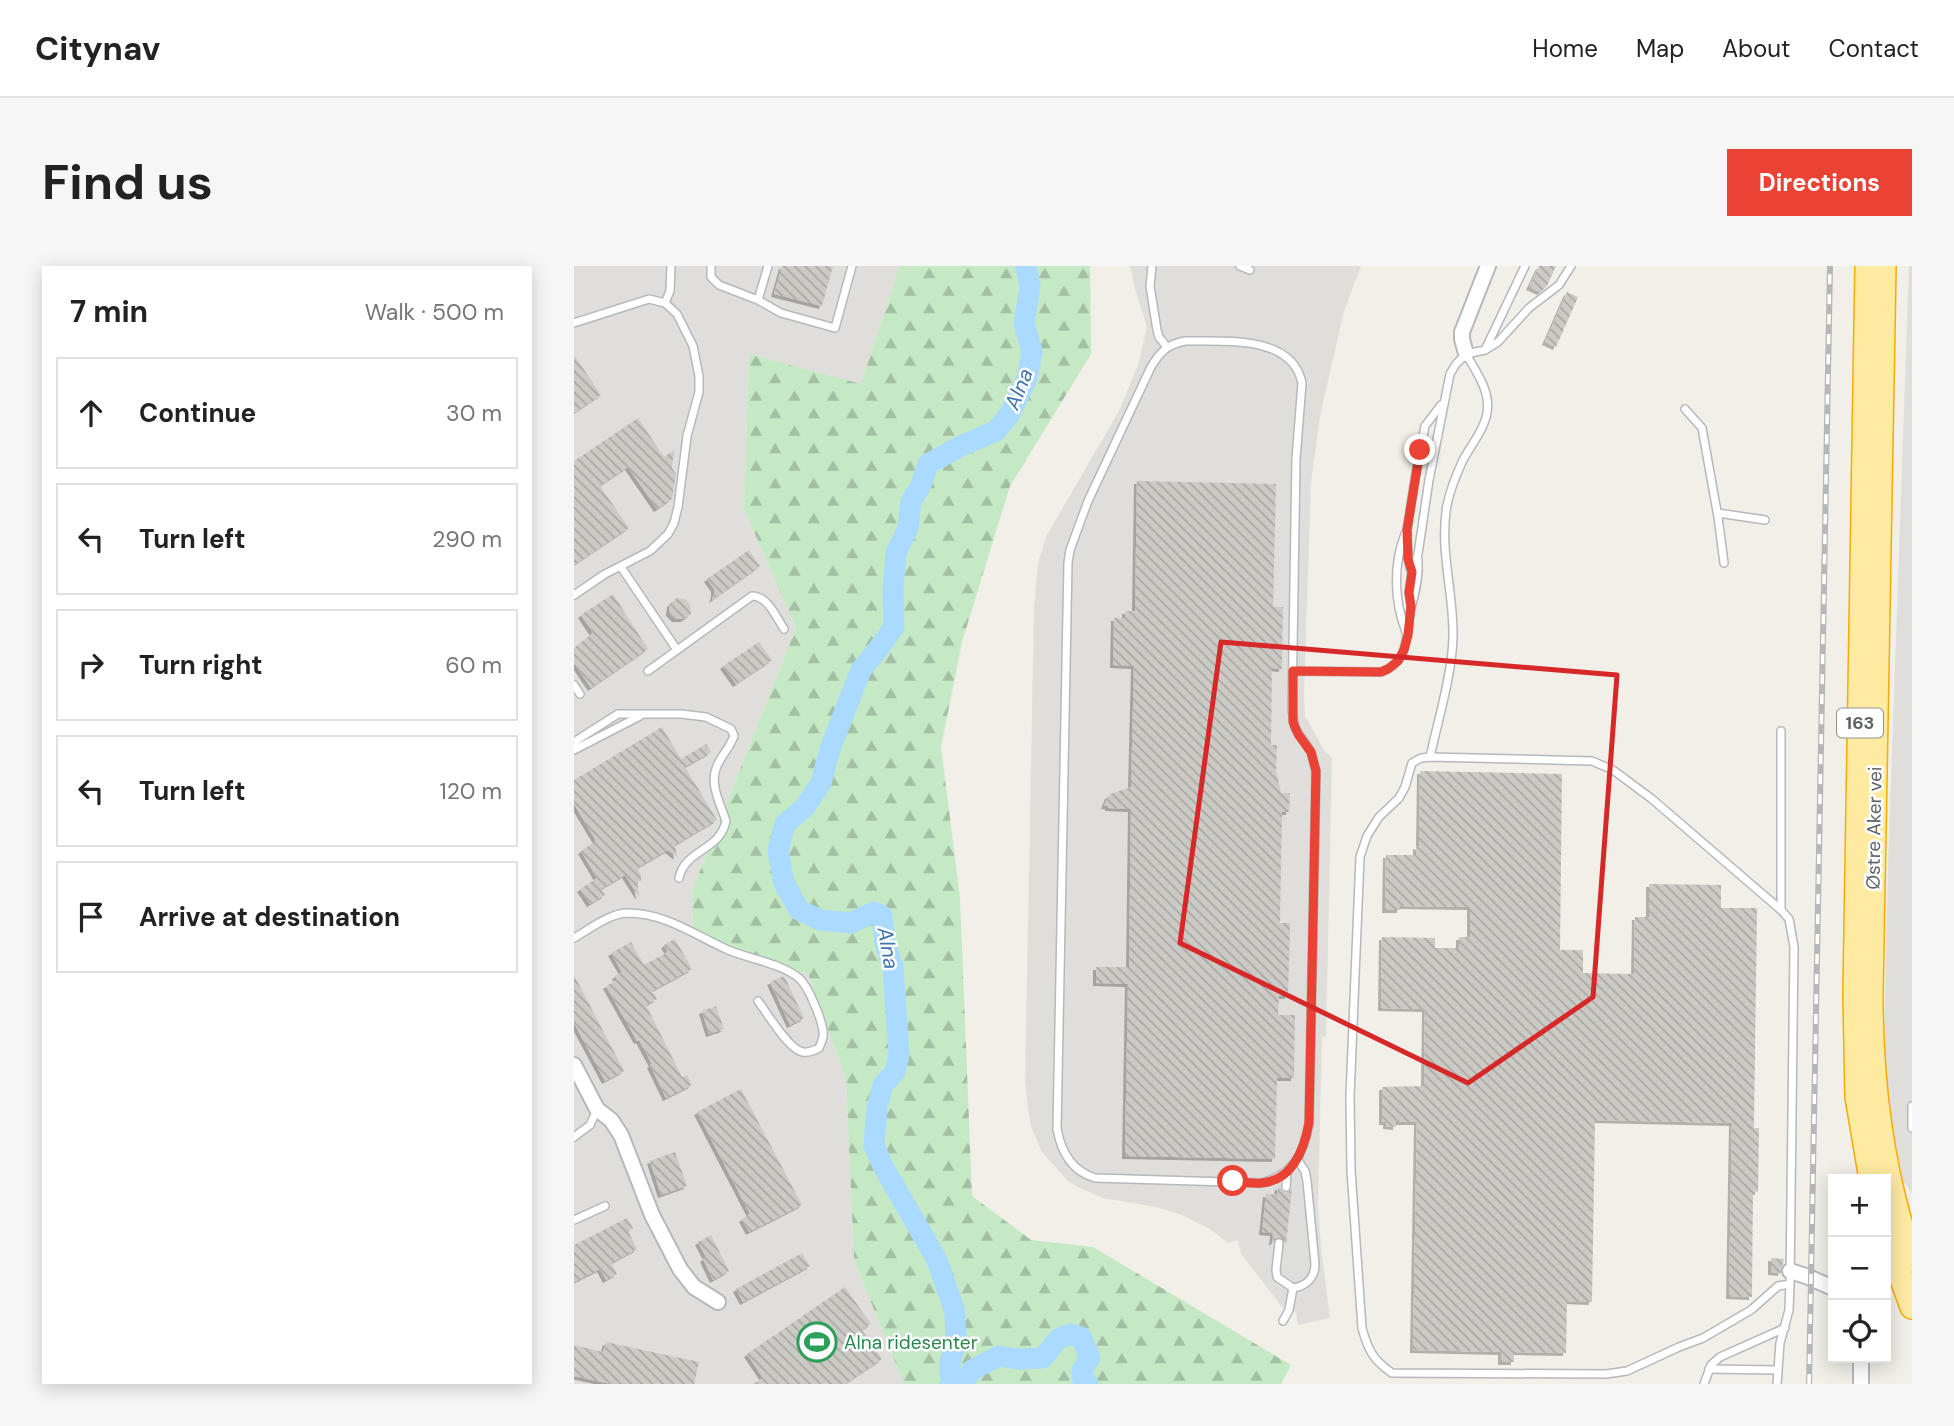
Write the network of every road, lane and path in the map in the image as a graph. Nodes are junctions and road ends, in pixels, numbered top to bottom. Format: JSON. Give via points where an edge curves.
{"nodes":[{"id":1,"x":671,"y":266,"type":"edge"},
{"id":2,"x":710,"y":266,"type":"edge"},
{"id":3,"x":768,"y":266,"type":"edge"},
{"id":4,"x":852,"y":266,"type":"edge"},
{"id":5,"x":1152,"y":266,"type":"edge"},
{"id":6,"x":1240,"y":266,"type":"edge"},
{"id":7,"x":1488,"y":266,"type":"edge"},
{"id":8,"x":1525,"y":266,"type":"edge"},
{"id":9,"x":1572,"y":266,"type":"edge"},
{"id":10,"x":1867,"y":266,"type":"edge"},
{"id":11,"x":1884,"y":266,"type":"edge"},
{"id":12,"x":1250,"y":270,"type":"dead end"},
{"id":13,"x":758,"y":300,"type":"junction"},
{"id":14,"x":665,"y":303,"type":"junction"},
{"id":15,"x":574,"y":323,"type":"edge"},
{"id":16,"x":1167,"y":347,"type":"junction"},
{"id":17,"x":1485,"y":351,"type":"junction"},
{"id":18,"x":1466,"y":354,"type":"junction"},
{"id":19,"x":1444,"y":402,"type":"junction"},
{"id":20,"x":1685,"y":409,"type":"dead end"},
{"id":21,"x":1718,"y":513,"type":"junction"},
{"id":22,"x":1765,"y":520,"type":"dead end"},
{"id":23,"x":1407,"y":530,"type":"junction"},
{"id":24,"x":1418,"y":554,"type":"junction"},
{"id":25,"x":1724,"y":563,"type":"dead end"},
{"id":26,"x":621,"y":567,"type":"junction"},
{"id":27,"x":1412,"y":572,"type":"junction"},
{"id":28,"x":574,"y":595,"type":"edge"},
{"id":29,"x":1411,"y":606,"type":"junction"},
{"id":30,"x":784,"y":629,"type":"dead end"},
{"id":31,"x":1408,"y":635,"type":"junction"},
{"id":32,"x":677,"y":650,"type":"junction"},
{"id":33,"x":648,"y":671,"type":"dead end"},
{"id":34,"x":1297,"y":671,"type":"junction"},
{"id":35,"x":574,"y":685,"type":"edge"},
{"id":36,"x":580,"y":694,"type":"dead end"},
{"id":37,"x":640,"y":715,"type":"junction"},
{"id":38,"x":1780,"y":730,"type":"dead end"},
{"id":39,"x":574,"y":745,"type":"edge"},
{"id":40,"x":574,"y":750,"type":"edge"},
{"id":41,"x":1430,"y":757,"type":"junction"},
{"id":42,"x":679,"y":878,"type":"dead end"},
{"id":43,"x":1781,"y":910,"type":"junction"},
{"id":44,"x":574,"y":938,"type":"edge"},
{"id":45,"x":758,"y":1001,"type":"dead end"},
{"id":46,"x":574,"y":1065,"type":"edge"},
{"id":47,"x":1912,"y":1106,"type":"edge"},
{"id":48,"x":597,"y":1109,"type":"junction"},
{"id":49,"x":1912,"y":1128,"type":"edge"},
{"id":50,"x":574,"y":1138,"type":"edge"},
{"id":51,"x":1297,"y":1159,"type":"junction"},
{"id":52,"x":1287,"y":1172,"type":"junction"},
{"id":53,"x":1870,"y":1174,"type":"edge"},
{"id":54,"x":1286,"y":1187,"type":"dead end"},
{"id":55,"x":605,"y":1206,"type":"dead end"},
{"id":56,"x":574,"y":1220,"type":"edge"},
{"id":57,"x":1887,"y":1237,"type":"edge"},
{"id":58,"x":1279,"y":1243,"type":"dead end"},
{"id":59,"x":1912,"y":1260,"type":"edge"},
{"id":60,"x":1790,"y":1278,"type":"junction"},
{"id":61,"x":1828,"y":1286,"type":"edge"},
{"id":62,"x":1293,"y":1288,"type":"junction"},
{"id":63,"x":719,"y":1302,"type":"dead end"},
{"id":64,"x":1912,"y":1307,"type":"edge"},
{"id":65,"x":1283,"y":1321,"type":"dead end"},
{"id":66,"x":1785,"y":1328,"type":"junction"},
{"id":67,"x":1861,"y":1363,"type":"edge"},
{"id":68,"x":1710,"y":1369,"type":"junction"},
{"id":69,"x":1777,"y":1370,"type":"junction"},
{"id":70,"x":1704,"y":1384,"type":"edge"},
{"id":71,"x":1777,"y":1384,"type":"edge"},
{"id":72,"x":1861,"y":1384,"type":"edge"}],
"edges":[{"from":1,"to":14,"type":"lane"},
{"from":2,"to":13,"type":"lane","via":[[715,282]]},
{"from":3,"to":13,"type":"lane"},
{"from":4,"to":13,"type":"lane","via":[[835,328],[781,313]]},
{"from":5,"to":16,"type":"lane","via":[[1150,286],[1157,330]]},
{"from":6,"to":12,"type":"lane"},
{"from":7,"to":18,"type":"street","via":[[1462,332]]},
{"from":8,"to":17,"type":"lane"},
{"from":9,"to":17,"type":"lane","via":[[1559,285]]},
{"from":10,"to":53,"type":"highway","name":"Østre Aker vei","number":"163","via":[[1855,1027],[1857,1097]]},
{"from":11,"to":59,"type":"highway","name":"Østre Aker vei","number":"163","via":[[1872,1058],[1885,1161]]},
{"from":14,"to":15,"type":"lane","via":[[649,299]]},
{"from":14,"to":26,"type":"lane","via":[[677,314],[693,346],[699,392],[687,436],[674,523],[661,542]]},
{"from":16,"to":34,"type":"lane","via":[[1185,341],[1262,345],[1288,359],[1301,376],[1296,459]]},
{"from":16,"to":52,"type":"lane","via":[[1151,367],[1088,501],[1068,564],[1057,1129],[1065,1156],[1095,1178],[1261,1183]]},
{"from":17,"to":18,"type":"lane"},
{"from":18,"to":19,"type":"lane","via":[[1450,374]]},
{"from":18,"to":41,"type":"lane","via":[[1486,392],[1487,413],[1447,504],[1444,549],[1452,601],[1452,655]]},
{"from":19,"to":23,"type":"lane","via":[[1425,426]]},
{"from":19,"to":24,"type":"lane"},
{"from":20,"to":21,"type":"lane","via":[[1702,428]]},
{"from":21,"to":22,"type":"lane"},
{"from":21,"to":25,"type":"lane"},
{"from":23,"to":27,"type":"lane"},
{"from":23,"to":31,"type":"lane","via":[[1400,547],[1396,597]]},
{"from":24,"to":27,"type":"lane"},
{"from":24,"to":29,"type":"lane"},
{"from":26,"to":28,"type":"lane"},
{"from":26,"to":32,"type":"lane"},
{"from":27,"to":29,"type":"lane"},
{"from":29,"to":31,"type":"lane"},
{"from":30,"to":32,"type":"lane","via":[[766,601],[752,596]]},
{"from":31,"to":34,"type":"lane","via":[[1398,661],[1381,672]]},
{"from":32,"to":33,"type":"lane"},
{"from":34,"to":51,"type":"lane","via":[[1293,722],[1311,752],[1316,785],[1309,1123]]},
{"from":35,"to":36,"type":"lane"},
{"from":37,"to":39,"type":"lane","via":[[618,714]]},
{"from":37,"to":40,"type":"lane"},
{"from":37,"to":42,"type":"lane","via":[[706,718],[731,729],[734,736],[715,769],[713,786],[726,821],[723,832],[684,863]]},
{"from":38,"to":43,"type":"lane"},
{"from":41,"to":43,"type":"lane","via":[[1592,761],[1613,770]]},
{"from":41,"to":60,"type":"lane","via":[[1412,763],[1399,798],[1379,817],[1360,857],[1351,1170],[1367,1348],[1392,1373],[1628,1371],[1703,1338],[1751,1310]]},
{"from":43,"to":60,"type":"lane","via":[[1789,919],[1794,947]]},
{"from":44,"to":45,"type":"lane","via":[[607,918],[624,913],[643,915],[682,926],[726,949],[792,973],[814,1001],[823,1035],[819,1048],[803,1052],[794,1048]]},
{"from":46,"to":48,"type":"street"},
{"from":47,"to":49,"type":"lane"},
{"from":48,"to":50,"type":"lane","via":[[590,1125]]},
{"from":48,"to":63,"type":"street","via":[[621,1135],[652,1215],[680,1269],[694,1287]]},
{"from":51,"to":52,"type":"lane"},
{"from":51,"to":62,"type":"lane","via":[[1307,1181],[1315,1264],[1307,1282]]},
{"from":52,"to":54,"type":"lane"},
{"from":55,"to":56,"type":"lane"},
{"from":57,"to":64,"type":"highway"},
{"from":58,"to":62,"type":"lane","via":[[1277,1277]]},
{"from":60,"to":61,"type":"street","via":[[1806,1276]]},
{"from":60,"to":66,"type":"lane"},
{"from":62,"to":65,"type":"lane"},
{"from":66,"to":68,"type":"lane","via":[[1720,1357]]},
{"from":66,"to":69,"type":"lane"},
{"from":67,"to":72,"type":"street"},
{"from":68,"to":69,"type":"lane"},
{"from":68,"to":70,"type":"lane"},
{"from":69,"to":71,"type":"lane"}]}
